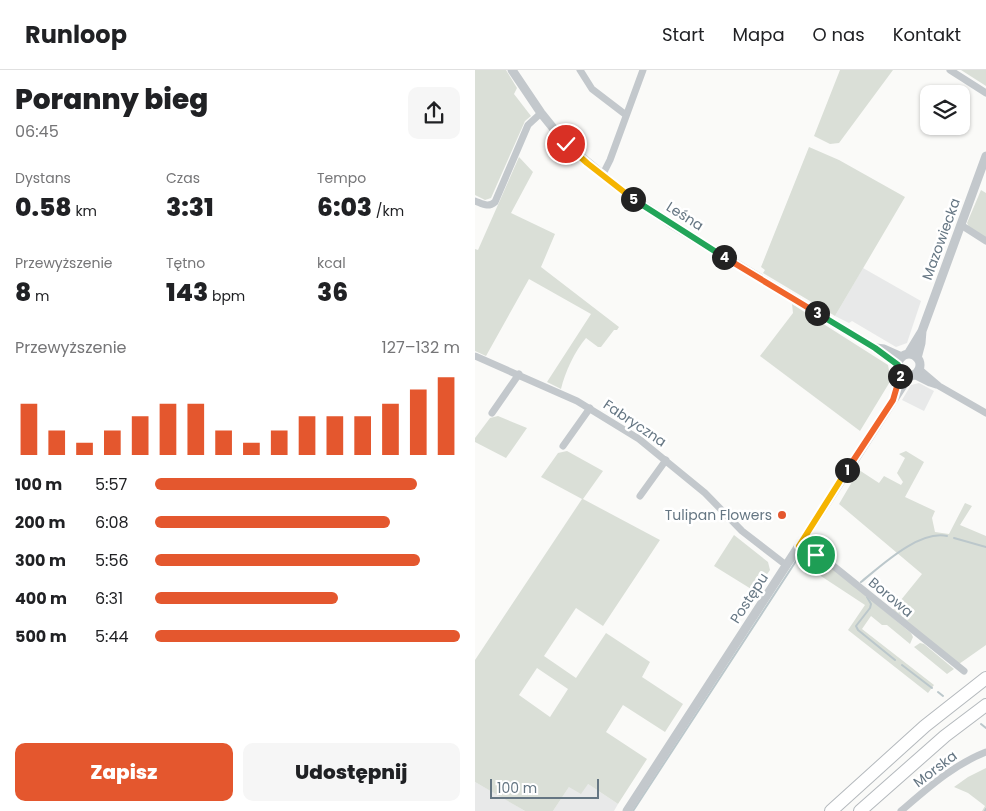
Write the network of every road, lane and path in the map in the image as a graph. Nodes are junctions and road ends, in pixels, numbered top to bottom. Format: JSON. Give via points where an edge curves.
{"nodes":[{"id":1,"x":512,"y":70,"type":"edge"},
{"id":2,"x":580,"y":70,"type":"edge"},
{"id":3,"x":643,"y":70,"type":"edge"},
{"id":4,"x":950,"y":70,"type":"edge"},
{"id":5,"x":986,"y":93,"type":"edge"},
{"id":6,"x":541,"y":113,"type":"junction"},
{"id":7,"x":626,"y":115,"type":"junction"},
{"id":8,"x":986,"y":156,"type":"edge"},
{"id":9,"x":602,"y":176,"type":"junction"},
{"id":10,"x":475,"y":201,"type":"edge"},
{"id":11,"x":961,"y":225,"type":"junction"},
{"id":12,"x":986,"y":241,"type":"edge"},
{"id":13,"x":475,"y":356,"type":"edge"},
{"id":14,"x":908,"y":366,"type":"junction"},
{"id":15,"x":519,"y":374,"type":"junction"},
{"id":16,"x":590,"y":408,"type":"junction"},
{"id":17,"x":492,"y":413,"type":"dead end"},
{"id":18,"x":986,"y":413,"type":"edge"},
{"id":19,"x":563,"y":446,"type":"dead end"},
{"id":20,"x":666,"y":460,"type":"junction"},
{"id":21,"x":639,"y":496,"type":"dead end"},
{"id":22,"x":799,"y":546,"type":"junction"},
{"id":23,"x":786,"y":565,"type":"junction"},
{"id":24,"x":964,"y":671,"type":"dead end"},
{"id":25,"x":986,"y":678,"type":"edge"},
{"id":26,"x":986,"y":705,"type":"edge"},
{"id":27,"x":986,"y":752,"type":"edge"},
{"id":28,"x":627,"y":811,"type":"edge"},
{"id":29,"x":831,"y":811,"type":"edge"},
{"id":30,"x":860,"y":811,"type":"edge"},
{"id":31,"x":901,"y":811,"type":"edge"}],
"edges":[{"from":1,"to":6,"type":"street","name":"Leśna"},
{"from":2,"to":7,"type":"street","via":[[592,89]]},
{"from":3,"to":7,"type":"street"},
{"from":4,"to":5,"type":"street"},
{"from":6,"to":9,"type":"street","name":"Leśna","via":[[569,148]]},
{"from":6,"to":10,"type":"street","via":[[528,125],[495,202],[487,206]]},
{"from":7,"to":9,"type":"street"},
{"from":8,"to":11,"type":"street","name":"Mazowiecka"},
{"from":9,"to":14,"type":"street","name":"Leśna","via":[[674,226]]},
{"from":11,"to":12,"type":"street"},
{"from":11,"to":14,"type":"street","name":"Mazowiecka"},
{"from":13,"to":15,"type":"street","name":"Fabryczna"},
{"from":14,"to":18,"type":"street","via":[[930,383]]},
{"from":14,"to":22,"type":"street","name":"Postępu","via":[[893,400]]},
{"from":15,"to":16,"type":"street","name":"Fabryczna"},
{"from":15,"to":17,"type":"street"},
{"from":16,"to":19,"type":"street","name":"Fabryczna"},
{"from":16,"to":20,"type":"street","name":"Fabryczna"},
{"from":20,"to":21,"type":"street","name":"Fabryczna"},
{"from":20,"to":23,"type":"street","name":"Fabryczna","via":[[705,493],[742,531]]},
{"from":22,"to":23,"type":"street","name":"Postępu"},
{"from":22,"to":24,"type":"street","name":"Borowa","via":[[827,560]]},
{"from":23,"to":28,"type":"street","name":"Postępu"},
{"from":25,"to":29,"type":"highway","via":[[925,726]]},
{"from":26,"to":30,"type":"highway","via":[[945,736]]},
{"from":27,"to":31,"type":"street","name":"Morska","via":[[940,778]]}]}
